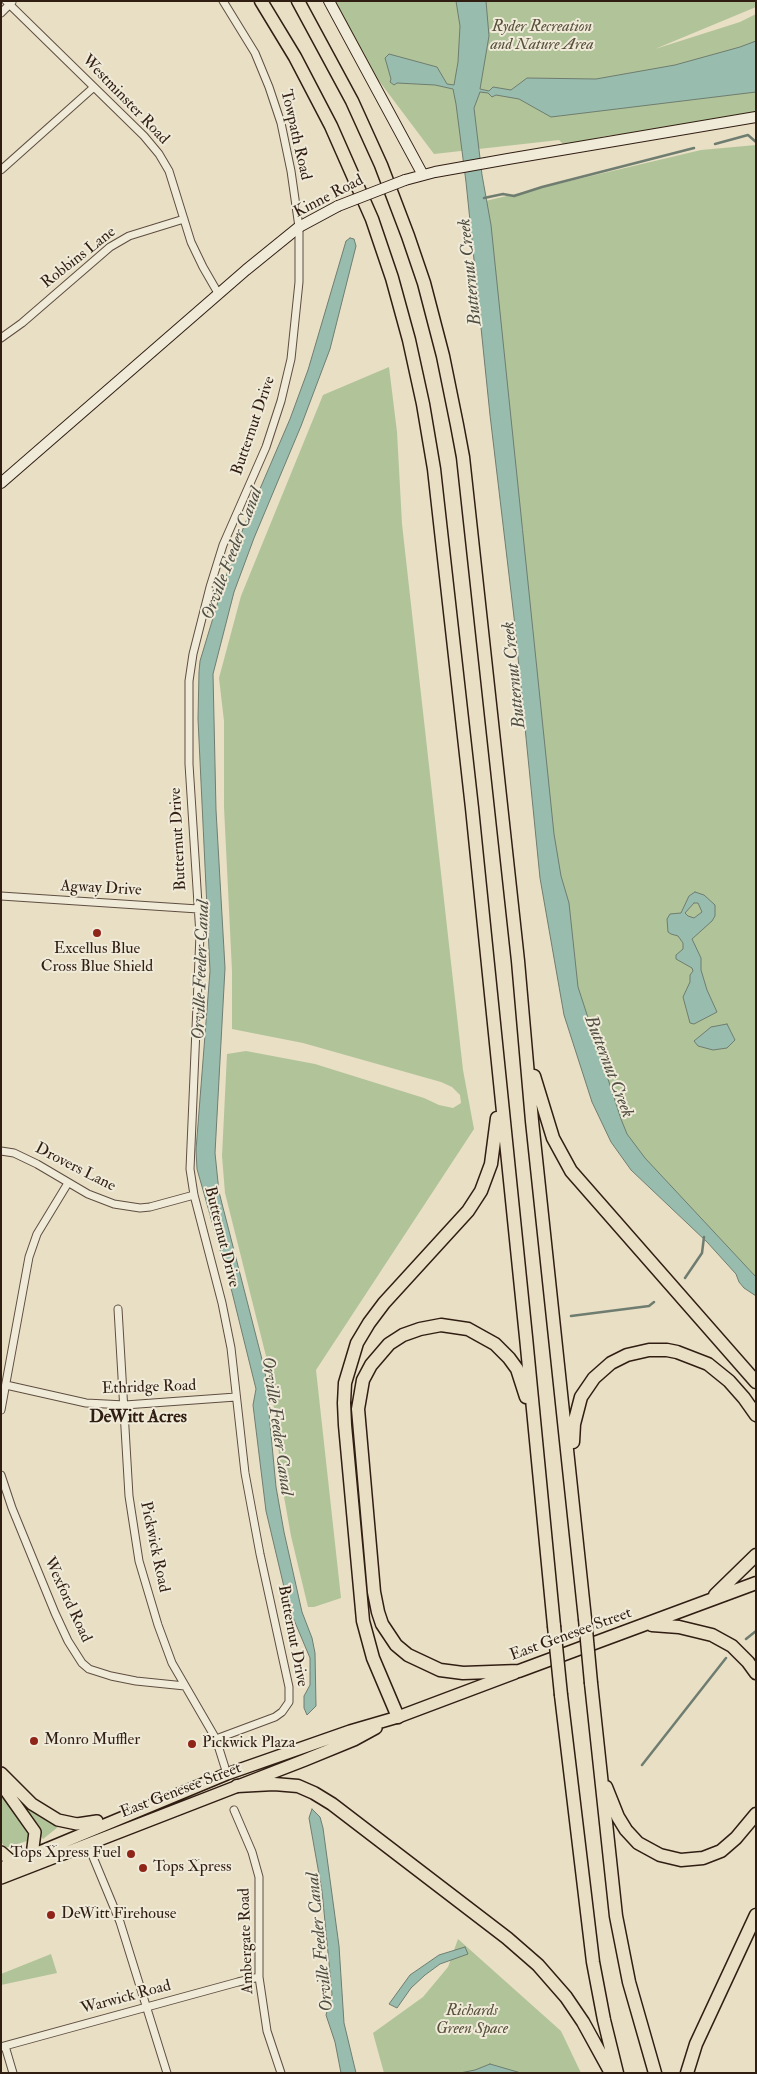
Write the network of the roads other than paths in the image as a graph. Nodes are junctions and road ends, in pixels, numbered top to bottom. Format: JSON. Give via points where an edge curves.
{"nodes":[{"id":1,"x":223,"y":1,"type":"edge"},
{"id":2,"x":261,"y":1,"type":"edge"},
{"id":3,"x":298,"y":1,"type":"edge"},
{"id":4,"x":329,"y":1,"type":"edge"},
{"id":5,"x":9,"y":2,"type":"edge"},
{"id":6,"x":1,"y":13,"type":"edge"},
{"id":7,"x":94,"y":87,"type":"junction"},
{"id":8,"x":756,"y":117,"type":"edge"},
{"id":9,"x":1,"y":170,"type":"edge"},
{"id":10,"x":423,"y":175,"type":"junction"},
{"id":11,"x":184,"y":219,"type":"junction"},
{"id":12,"x":299,"y":227,"type":"junction"},
{"id":13,"x":218,"y":293,"type":"junction"},
{"id":14,"x":1,"y":338,"type":"edge"},
{"id":15,"x":1,"y":483,"type":"edge"},
{"id":16,"x":1,"y":896,"type":"edge"},
{"id":17,"x":198,"y":909,"type":"junction"},
{"id":18,"x":526,"y":1047,"type":"junction"},
{"id":19,"x":500,"y":1091,"type":"junction"},
{"id":20,"x":1,"y":1151,"type":"edge"},
{"id":21,"x":68,"y":1183,"type":"junction"},
{"id":22,"x":194,"y":1195,"type":"junction"},
{"id":23,"x":118,"y":1309,"type":"dead end"},
{"id":24,"x":756,"y":1382,"type":"edge"},
{"id":25,"x":6,"y":1385,"type":"junction"},
{"id":26,"x":236,"y":1397,"type":"junction"},
{"id":27,"x":125,"y":1405,"type":"junction"},
{"id":28,"x":1,"y":1410,"type":"edge"},
{"id":29,"x":756,"y":1415,"type":"edge"},
{"id":30,"x":535,"y":1438,"type":"junction"},
{"id":31,"x":570,"y":1472,"type":"junction"},
{"id":32,"x":1,"y":1475,"type":"edge"},
{"id":33,"x":756,"y":1555,"type":"edge"},
{"id":34,"x":756,"y":1583,"type":"edge"},
{"id":35,"x":706,"y":1601,"type":"junction"},
{"id":36,"x":647,"y":1625,"type":"junction"},
{"id":37,"x":519,"y":1671,"type":"junction"},
{"id":38,"x":756,"y":1673,"type":"edge"},
{"id":39,"x":185,"y":1686,"type":"junction"},
{"id":40,"x":398,"y":1717,"type":"junction"},
{"id":41,"x":216,"y":1739,"type":"junction"},
{"id":42,"x":1,"y":1773,"type":"edge"},
{"id":43,"x":600,"y":1773,"type":"junction"},
{"id":44,"x":227,"y":1774,"type":"junction"},
{"id":45,"x":1,"y":1784,"type":"edge"},
{"id":46,"x":231,"y":1789,"type":"junction"},
{"id":47,"x":234,"y":1810,"type":"dead end"},
{"id":48,"x":756,"y":1814,"type":"edge"},
{"id":49,"x":120,"y":1817,"type":"junction"},
{"id":50,"x":88,"y":1845,"type":"junction"},
{"id":51,"x":1,"y":1852,"type":"edge"},
{"id":52,"x":33,"y":1860,"type":"junction"},
{"id":53,"x":10,"y":1868,"type":"edge"},
{"id":54,"x":1,"y":1878,"type":"edge"},
{"id":55,"x":756,"y":1915,"type":"edge"},
{"id":56,"x":260,"y":1977,"type":"junction"},
{"id":57,"x":146,"y":2006,"type":"junction"},
{"id":58,"x":3,"y":2046,"type":"edge"},
{"id":59,"x":13,"y":2073,"type":"edge"},
{"id":60,"x":167,"y":2073,"type":"edge"},
{"id":61,"x":281,"y":2073,"type":"edge"},
{"id":62,"x":611,"y":2073,"type":"edge"},
{"id":63,"x":617,"y":2073,"type":"edge"},
{"id":64,"x":656,"y":2073,"type":"edge"},
{"id":65,"x":687,"y":2073,"type":"edge"}],
"edges":[{"from":1,"to":12,"type":"street","name":"Towpath Road","via":[[254,53],[269,87],[288,154]]},
{"from":2,"to":19,"type":"highway","via":[[331,126],[356,181],[372,219],[409,340],[434,469]]},
{"from":3,"to":18,"type":"highway","via":[[352,102],[381,165],[424,283],[443,356],[463,457]]},
{"from":4,"to":10,"type":"street"},
{"from":5,"to":6,"type":"street"},
{"from":5,"to":7,"type":"street","name":"Westminster Road"},
{"from":7,"to":9,"type":"street"},
{"from":7,"to":11,"type":"street","name":"Westminster Road","via":[[159,154],[169,171]]},
{"from":8,"to":10,"type":"street","name":"Kinne Road"},
{"from":10,"to":12,"type":"street","name":"Kinne Road","bridge":true,"via":[[338,206]]},
{"from":11,"to":13,"type":"street","name":"Westminster Road","via":[[203,267]]},
{"from":11,"to":14,"type":"street","name":"Robbins Lane","via":[[136,233],[110,247]]},
{"from":12,"to":13,"type":"street","name":"Kinne Road"},
{"from":12,"to":17,"type":"street","name":"Butternut Drive","via":[[296,317],[281,401],[266,447],[223,545],[193,654],[189,698],[190,764]]},
{"from":13,"to":15,"type":"street","name":"Kinne Road"},
{"from":16,"to":17,"type":"street","name":"Agway Drive"},
{"from":17,"to":22,"type":"street","name":"Butternut Drive","via":[[200,978],[189,1154]]},
{"from":18,"to":24,"type":"highway","via":[[547,1123],[570,1172]]},
{"from":18,"to":31,"type":"highway"},
{"from":19,"to":30,"type":"highway"},
{"from":19,"to":40,"type":"highway","via":[[492,1158],[481,1191],[468,1211],[369,1323],[357,1343],[345,1383],[345,1425],[363,1621],[373,1658]]},
{"from":20,"to":21,"type":"street","name":"Drovers Lane","via":[[14,1153]]},
{"from":21,"to":22,"type":"street","name":"Drovers Lane","via":[[123,1206],[150,1207]]},
{"from":21,"to":25,"type":"street","via":[[37,1234],[29,1257]]},
{"from":22,"to":26,"type":"street","name":"Butternut Drive","via":[[222,1303]]},
{"from":23,"to":27,"type":"street","name":"Pickwick Road"},
{"from":25,"to":27,"type":"street","name":"Ethridge Road","via":[[86,1403]]},
{"from":25,"to":28,"type":"street"},
{"from":26,"to":27,"type":"street","name":"Ethridge Road"},
{"from":26,"to":41,"type":"street","name":"Butternut Drive","via":[[260,1554],[289,1687],[289,1702],[275,1717]]},
{"from":27,"to":39,"type":"street","name":"Pickwick Road","via":[[129,1496],[139,1561],[158,1625],[172,1663]]},
{"from":29,"to":31,"type":"highway","via":[[729,1381],[697,1359],[658,1349],[627,1356],[594,1378],[581,1397],[574,1424]]},
{"from":30,"to":37,"type":"highway","via":[[517,1370],[495,1344],[468,1329],[441,1326],[403,1335],[380,1353],[363,1380],[359,1396],[359,1423],[374,1592],[382,1624],[408,1655],[440,1670],[463,1673]]},
{"from":30,"to":63,"type":"highway","bridge":true,"via":[[593,1962]]},
{"from":31,"to":43,"type":"highway","bridge":true},
{"from":32,"to":39,"type":"street","name":"Wexford Road","via":[[55,1613],[82,1662],[89,1669],[111,1676]]},
{"from":33,"to":35,"type":"highway"},
{"from":34,"to":35,"type":"highway","name":"East Genesee Street"},
{"from":35,"to":36,"type":"highway","name":"East Genesee Street"},
{"from":36,"to":37,"type":"highway","name":"East Genesee Street"},
{"from":36,"to":38,"type":"highway","via":[[679,1627],[712,1635],[732,1646]]},
{"from":37,"to":40,"type":"main road","name":"East Genesee Street"},
{"from":39,"to":41,"type":"street","name":"Pickwick Road"},
{"from":40,"to":44,"type":"main road","name":"East Genesee Street"},
{"from":40,"to":46,"type":"main road","name":"East Genesee Street","via":[[354,1740]]},
{"from":41,"to":44,"type":"street","name":"Pickwick Road"},
{"from":42,"to":49,"type":"main road","via":[[32,1804],[58,1820],[84,1824]]},
{"from":43,"to":48,"type":"highway","via":[[626,1830],[638,1843],[660,1855],[693,1860],[721,1850]]},
{"from":43,"to":64,"type":"highway","via":[[616,1916],[629,1982]]},
{"from":44,"to":46,"type":"main road"},
{"from":44,"to":49,"type":"main road","name":"East Genesee Street"},
{"from":45,"to":52,"type":"main road","via":[[35,1832]]},
{"from":46,"to":50,"type":"main road","name":"East Genesee Street"},
{"from":46,"to":62,"type":"highway","via":[[274,1784],[298,1786],[332,1804],[538,1964],[583,2022]]},
{"from":47,"to":56,"type":"street","name":"Ambergate Road","via":[[259,1877]]},
{"from":49,"to":52,"type":"main road","name":"East Genesee Street"},
{"from":50,"to":52,"type":"main road","name":"East Genesee Street"},
{"from":50,"to":57,"type":"street","via":[[120,1922]]},
{"from":51,"to":53,"type":"main road"},
{"from":52,"to":53,"type":"main road","name":"East Genesee Street"},
{"from":53,"to":54,"type":"main road","name":"East Genesee Street"},
{"from":55,"to":65,"type":"highway","via":[[696,2044]]},
{"from":56,"to":57,"type":"street","name":"Warwick Road"},
{"from":56,"to":61,"type":"street","name":"Ambergate Road","via":[[267,2031]]},
{"from":57,"to":58,"type":"street","name":"Warwick Road"},
{"from":57,"to":60,"type":"street"},
{"from":58,"to":59,"type":"street"}]}
